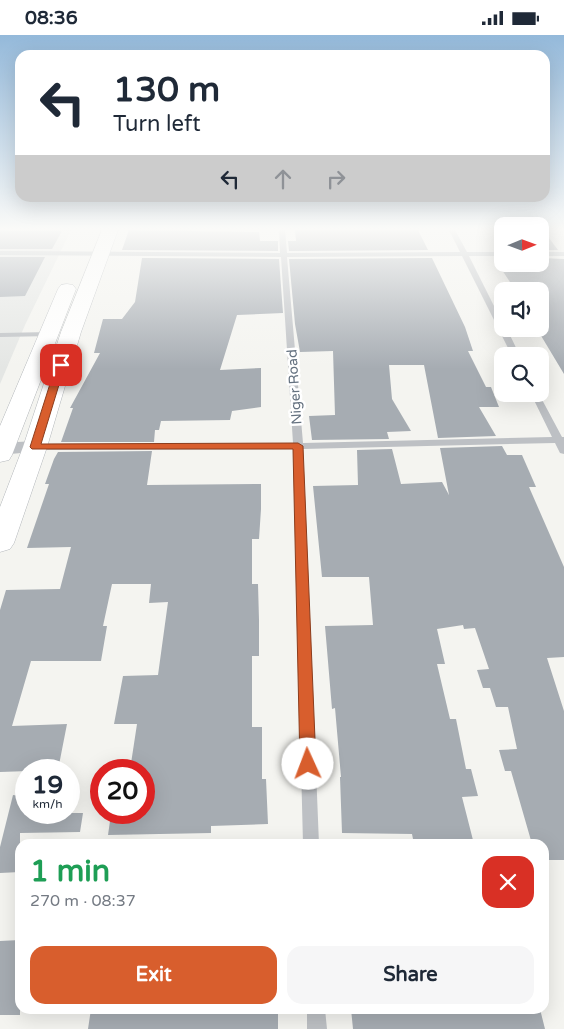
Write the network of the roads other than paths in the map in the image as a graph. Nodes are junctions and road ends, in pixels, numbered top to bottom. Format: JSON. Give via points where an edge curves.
{"nodes":[{"id":1,"x":79,"y":276,"type":"edge"},
{"id":2,"x":85,"y":276,"type":"edge"},
{"id":3,"x":286,"y":276,"type":"edge"},
{"id":4,"x":476,"y":276,"type":"edge"},
{"id":5,"x":494,"y":311,"type":"edge"},
{"id":6,"x":49,"y":334,"type":"junction"},
{"id":7,"x":0,"y":335,"type":"edge"},
{"id":8,"x":541,"y":402,"type":"edge"},
{"id":9,"x":562,"y":440,"type":"edge"},
{"id":10,"x":298,"y":446,"type":"junction"},
{"id":11,"x":35,"y":447,"type":"junction"},
{"id":12,"x":1,"y":451,"type":"edge"},
{"id":13,"x":564,"y":451,"type":"edge"},
{"id":14,"x":0,"y":543,"type":"edge"},
{"id":15,"x":310,"y":839,"type":"edge"},
{"id":16,"x":316,"y":1014,"type":"edge"},
{"id":17,"x":316,"y":1029,"type":"edge"}],
"edges":[{"from":1,"to":6,"type":"main road"},
{"from":2,"to":11,"type":"main road"},
{"from":3,"to":10,"type":"lane","name":"Niger Road"},
{"from":4,"to":5,"type":"lane"},
{"from":6,"to":7,"type":"lane"},
{"from":6,"to":12,"type":"main road"},
{"from":8,"to":9,"type":"lane"},
{"from":9,"to":10,"type":"lane"},
{"from":9,"to":13,"type":"lane"},
{"from":10,"to":11,"type":"lane"},
{"from":10,"to":15,"type":"lane","name":"Niger Road"},
{"from":11,"to":12,"type":"street"},
{"from":11,"to":14,"type":"main road"},
{"from":16,"to":17,"type":"lane"}]}
